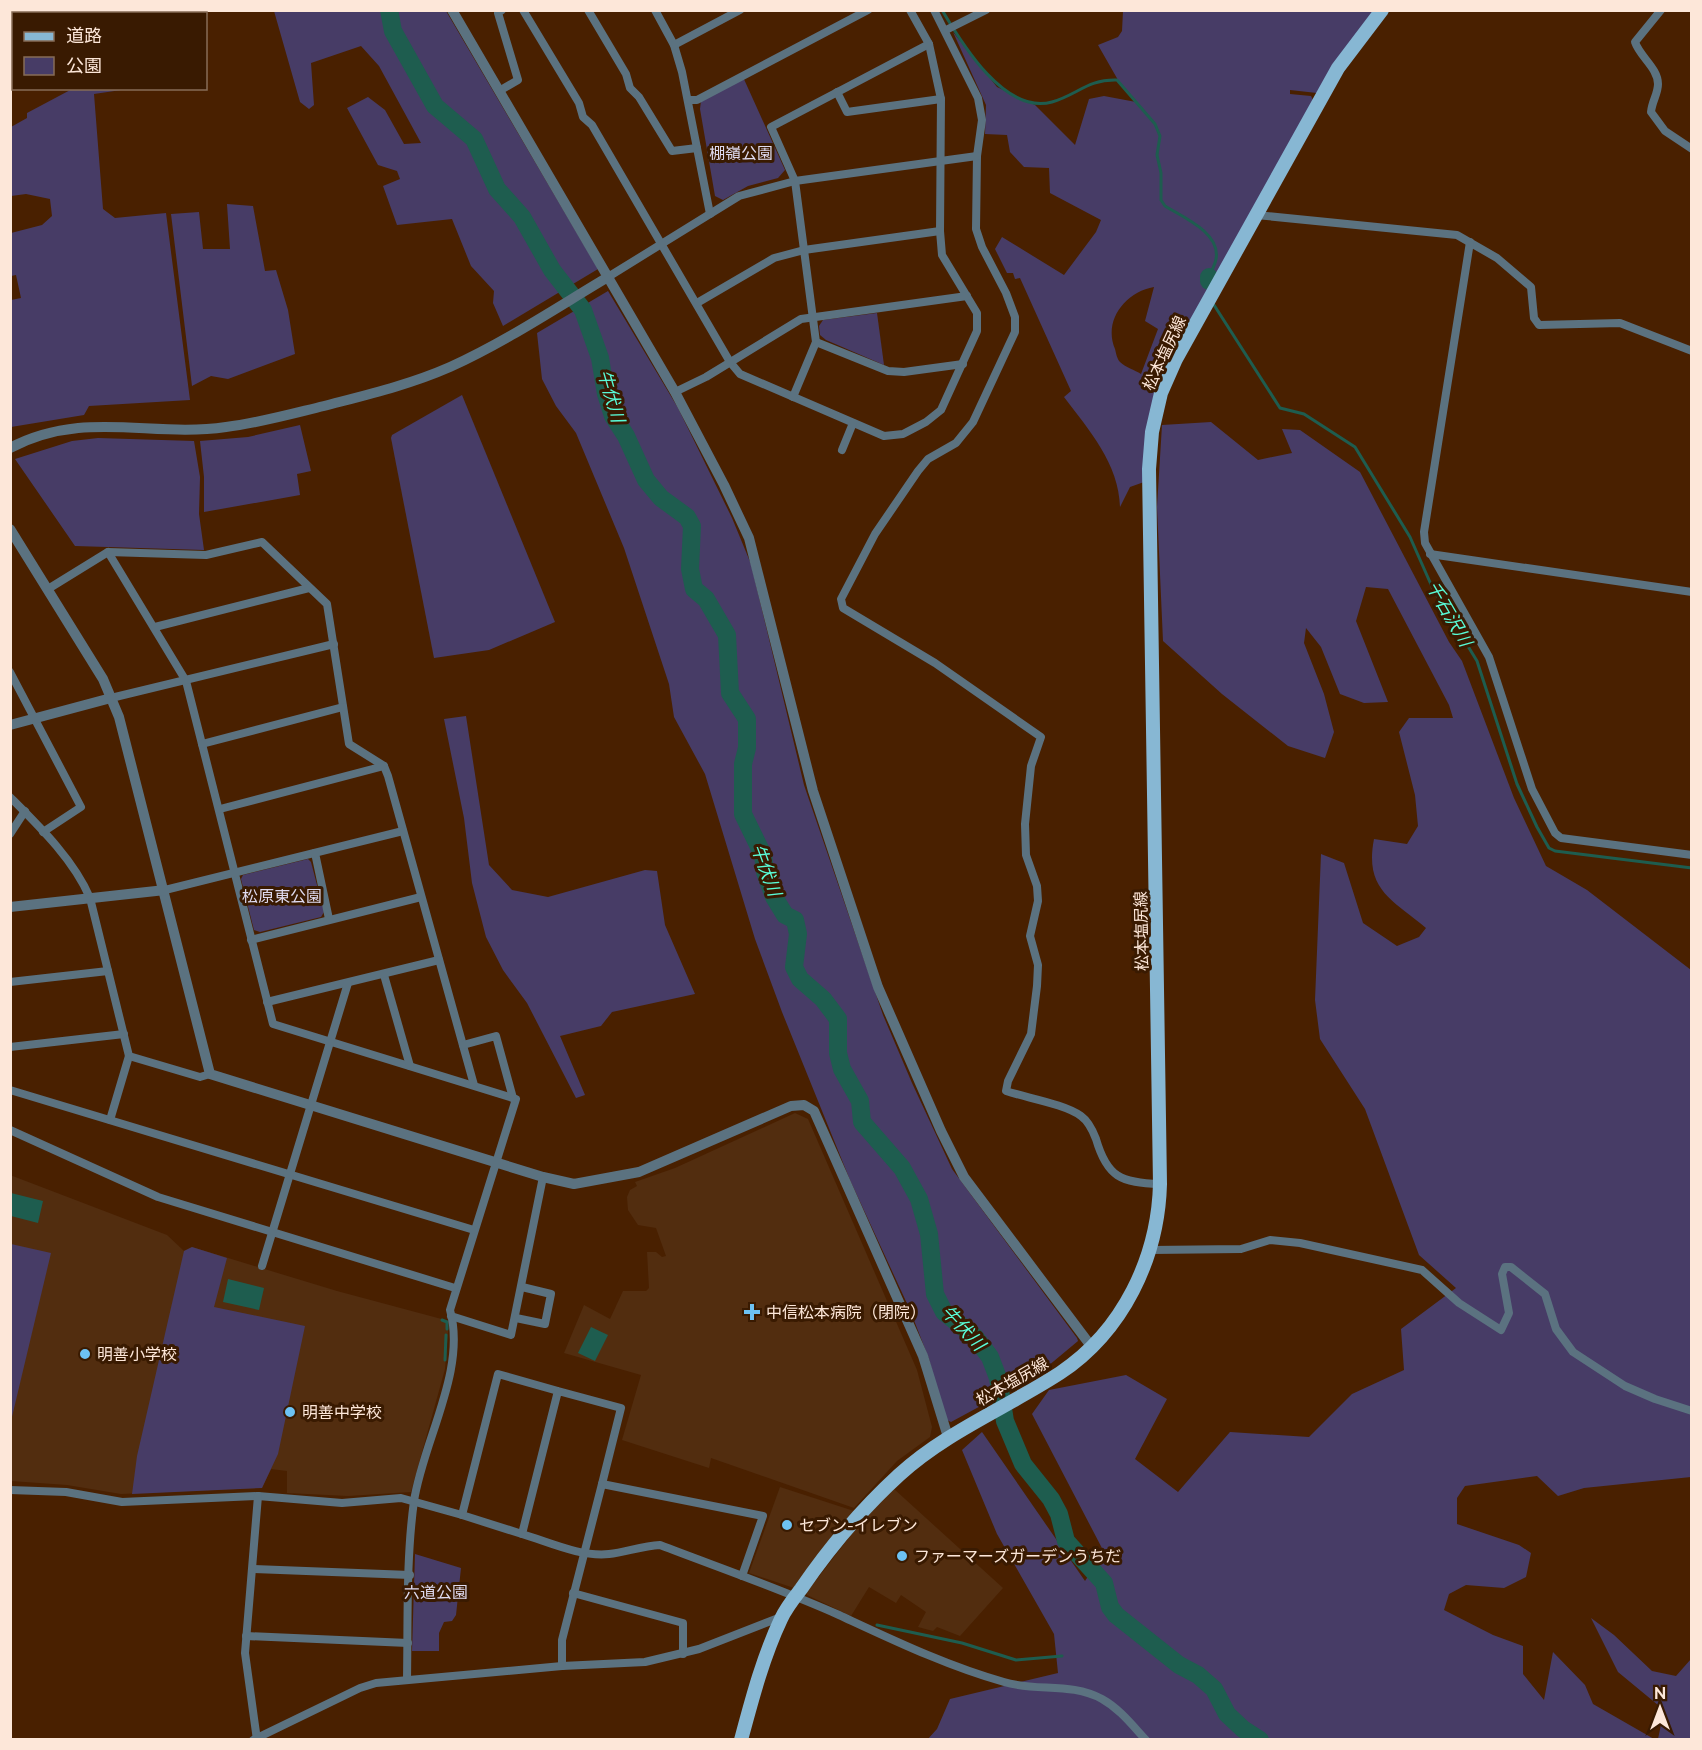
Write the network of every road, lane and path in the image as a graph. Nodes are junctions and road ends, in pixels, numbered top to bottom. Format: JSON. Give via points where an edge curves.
{"nodes":[{"id":1,"x":452,"y":10,"type":"edge"},
{"id":2,"x":502,"y":10,"type":"edge"},
{"id":3,"x":523,"y":10,"type":"edge"},
{"id":4,"x":588,"y":10,"type":"edge"},
{"id":5,"x":656,"y":10,"type":"edge"},
{"id":6,"x":740,"y":10,"type":"edge"},
{"id":7,"x":868,"y":10,"type":"edge"},
{"id":8,"x":910,"y":10,"type":"edge"},
{"id":9,"x":934,"y":10,"type":"edge"},
{"id":10,"x":986,"y":10,"type":"edge"},
{"id":11,"x":1382,"y":10,"type":"edge"},
{"id":12,"x":1661,"y":10,"type":"edge"},
{"id":13,"x":950,"y":28,"type":"junction"},
{"id":14,"x":929,"y":44,"type":"junction"},
{"id":15,"x":674,"y":45,"type":"junction"},
{"id":16,"x":499,"y":91,"type":"junction"},
{"id":17,"x":837,"y":92,"type":"junction"},
{"id":18,"x":941,"y":99,"type":"junction"},
{"id":19,"x":689,"y":100,"type":"junction"},
{"id":20,"x":697,"y":148,"type":"junction"},
{"id":21,"x":1692,"y":148,"type":"edge"},
{"id":22,"x":977,"y":156,"type":"junction"},
{"id":23,"x":941,"y":160,"type":"junction"},
{"id":24,"x":795,"y":181,"type":"junction"},
{"id":25,"x":710,"y":214,"type":"junction"},
{"id":26,"x":1256,"y":215,"type":"junction"},
{"id":27,"x":940,"y":231,"type":"junction"},
{"id":28,"x":1470,"y":242,"type":"junction"},
{"id":29,"x":663,"y":244,"type":"junction"},
{"id":30,"x":804,"y":250,"type":"junction"},
{"id":31,"x":606,"y":278,"type":"junction"},
{"id":32,"x":967,"y":296,"type":"junction"},
{"id":33,"x":697,"y":303,"type":"junction"},
{"id":34,"x":813,"y":317,"type":"junction"},
{"id":35,"x":816,"y":342,"type":"junction"},
{"id":36,"x":1692,"y":351,"type":"edge"},
{"id":37,"x":730,"y":362,"type":"junction"},
{"id":38,"x":963,"y":364,"type":"junction"},
{"id":39,"x":675,"y":392,"type":"junction"},
{"id":40,"x":793,"y":397,"type":"junction"},
{"id":41,"x":854,"y":423,"type":"junction"},
{"id":42,"x":10,"y":448,"type":"edge"},
{"id":43,"x":842,"y":450,"type":"dead end"},
{"id":44,"x":10,"y":529,"type":"edge"},
{"id":45,"x":108,"y":552,"type":"junction"},
{"id":46,"x":1430,"y":554,"type":"junction"},
{"id":47,"x":309,"y":588,"type":"junction"},
{"id":48,"x":48,"y":589,"type":"junction"},
{"id":49,"x":1692,"y":592,"type":"edge"},
{"id":50,"x":155,"y":627,"type":"junction"},
{"id":51,"x":334,"y":644,"type":"junction"},
{"id":52,"x":10,"y":672,"type":"edge"},
{"id":53,"x":186,"y":681,"type":"junction"},
{"id":54,"x":111,"y":698,"type":"junction"},
{"id":55,"x":343,"y":707,"type":"junction"},
{"id":56,"x":37,"y":719,"type":"junction"},
{"id":57,"x":10,"y":725,"type":"edge"},
{"id":58,"x":202,"y":744,"type":"junction"},
{"id":59,"x":384,"y":766,"type":"junction"},
{"id":60,"x":10,"y":796,"type":"edge"},
{"id":61,"x":220,"y":809,"type":"junction"},
{"id":62,"x":25,"y":811,"type":"junction"},
{"id":63,"x":403,"y":831,"type":"junction"},
{"id":64,"x":43,"y":832,"type":"junction"},
{"id":65,"x":10,"y":834,"type":"edge"},
{"id":66,"x":315,"y":853,"type":"junction"},
{"id":67,"x":1692,"y":855,"type":"edge"},
{"id":68,"x":234,"y":872,"type":"junction"},
{"id":69,"x":165,"y":890,"type":"junction"},
{"id":70,"x":421,"y":897,"type":"junction"},
{"id":71,"x":90,"y":898,"type":"junction"},
{"id":72,"x":10,"y":907,"type":"edge"},
{"id":73,"x":329,"y":919,"type":"junction"},
{"id":74,"x":251,"y":940,"type":"junction"},
{"id":75,"x":439,"y":960,"type":"junction"},
{"id":76,"x":108,"y":971,"type":"junction"},
{"id":77,"x":384,"y":975,"type":"junction"},
{"id":78,"x":10,"y":982,"type":"edge"},
{"id":79,"x":348,"y":983,"type":"junction"},
{"id":80,"x":267,"y":1002,"type":"junction"},
{"id":81,"x":124,"y":1034,"type":"junction"},
{"id":82,"x":329,"y":1041,"type":"junction"},
{"id":83,"x":463,"y":1045,"type":"junction"},
{"id":84,"x":10,"y":1047,"type":"edge"},
{"id":85,"x":129,"y":1056,"type":"junction"},
{"id":86,"x":410,"y":1066,"type":"junction"},
{"id":87,"x":210,"y":1074,"type":"junction"},
{"id":88,"x":474,"y":1086,"type":"junction"},
{"id":89,"x":10,"y":1090,"type":"edge"},
{"id":90,"x":513,"y":1098,"type":"junction"},
{"id":91,"x":309,"y":1106,"type":"junction"},
{"id":92,"x":110,"y":1120,"type":"junction"},
{"id":93,"x":10,"y":1130,"type":"edge"},
{"id":94,"x":496,"y":1162,"type":"junction"},
{"id":95,"x":290,"y":1174,"type":"junction"},
{"id":96,"x":543,"y":1177,"type":"junction"},
{"id":97,"x":1160,"y":1184,"type":"junction"},
{"id":98,"x":474,"y":1230,"type":"junction"},
{"id":99,"x":272,"y":1231,"type":"junction"},
{"id":100,"x":1151,"y":1250,"type":"junction"},
{"id":101,"x":262,"y":1266,"type":"dead end"},
{"id":102,"x":522,"y":1287,"type":"junction"},
{"id":103,"x":455,"y":1288,"type":"junction"},
{"id":104,"x":451,"y":1316,"type":"junction"},
{"id":105,"x":516,"y":1318,"type":"junction"},
{"id":106,"x":1089,"y":1349,"type":"junction"},
{"id":107,"x":558,"y":1391,"type":"junction"},
{"id":108,"x":1692,"y":1411,"type":"edge"},
{"id":109,"x":953,"y":1434,"type":"junction"},
{"id":110,"x":602,"y":1484,"type":"junction"},
{"id":111,"x":10,"y":1490,"type":"edge"},
{"id":112,"x":258,"y":1496,"type":"junction"},
{"id":113,"x":414,"y":1500,"type":"junction"},
{"id":114,"x":462,"y":1515,"type":"junction"},
{"id":115,"x":522,"y":1534,"type":"junction"},
{"id":116,"x":584,"y":1552,"type":"junction"},
{"id":117,"x":253,"y":1569,"type":"junction"},
{"id":118,"x":410,"y":1575,"type":"junction"},
{"id":119,"x":742,"y":1576,"type":"junction"},
{"id":120,"x":573,"y":1593,"type":"junction"},
{"id":121,"x":796,"y":1597,"type":"junction"},
{"id":122,"x":782,"y":1617,"type":"junction"},
{"id":123,"x":246,"y":1636,"type":"junction"},
{"id":124,"x":408,"y":1642,"type":"junction"},
{"id":125,"x":683,"y":1654,"type":"junction"},
{"id":126,"x":562,"y":1666,"type":"junction"},
{"id":127,"x":407,"y":1679,"type":"junction"},
{"id":128,"x":255,"y":1739,"type":"edge"},
{"id":129,"x":741,"y":1740,"type":"edge"},
{"id":130,"x":1146,"y":1740,"type":"edge"}],
"edges":[{"from":1,"to":16,"type":"street"},
{"from":2,"to":16,"type":"street","via":[[498,13],[518,80]]},
{"from":3,"to":29,"type":"street","via":[[579,103],[583,117],[592,125]]},
{"from":4,"to":20,"type":"street","via":[[626,74],[630,88],[672,151]]},
{"from":5,"to":15,"type":"street"},
{"from":6,"to":15,"type":"street"},
{"from":7,"to":19,"type":"street","via":[[697,100]]},
{"from":8,"to":14,"type":"street"},
{"from":9,"to":13,"type":"street"},
{"from":10,"to":13,"type":"street"},
{"from":11,"to":26,"type":"main road","name":"松本塩尻線","via":[[1338,68]]},
{"from":12,"to":21,"type":"street","via":[[1635,42],[1659,81],[1651,112],[1665,131]]},
{"from":13,"to":22,"type":"street","via":[[978,98],[982,120]]},
{"from":14,"to":17,"type":"street"},
{"from":14,"to":18,"type":"street"},
{"from":15,"to":19,"type":"street"},
{"from":16,"to":31,"type":"street"},
{"from":17,"to":18,"type":"street","via":[[847,112]]},
{"from":17,"to":24,"type":"street","via":[[771,128]]},
{"from":18,"to":23,"type":"street"},
{"from":19,"to":20,"type":"street"},
{"from":20,"to":25,"type":"street"},
{"from":22,"to":23,"type":"street"},
{"from":22,"to":97,"type":"street","via":[[976,229],[1006,293],[1015,317],[1015,332],[973,422],[956,443],[928,459],[918,471],[876,534],[841,599],[843,609],[935,663],[1041,737],[1031,766],[1025,824],[1026,855],[1037,886],[1038,901],[1030,936],[1038,965],[1037,986],[1031,1034],[1006,1091],[1082,1116],[1093,1131],[1106,1166],[1121,1179],[1133,1183]]},
{"from":23,"to":24,"type":"street"},
{"from":23,"to":27,"type":"street"},
{"from":24,"to":25,"type":"street","via":[[739,196]]},
{"from":24,"to":30,"type":"street"},
{"from":25,"to":29,"type":"street"},
{"from":26,"to":28,"type":"street","via":[[1457,235]]},
{"from":26,"to":97,"type":"main road","name":"松本塩尻線","via":[[1176,359],[1161,393],[1152,432],[1148,538]]},
{"from":27,"to":30,"type":"street"},
{"from":27,"to":32,"type":"street","via":[[942,255]]},
{"from":28,"to":36,"type":"street","via":[[1497,258],[1531,287],[1534,318],[1539,325],[1620,323]]},
{"from":28,"to":46,"type":"street","via":[[1424,532]]},
{"from":29,"to":31,"type":"street"},
{"from":29,"to":33,"type":"street"},
{"from":30,"to":33,"type":"street","via":[[774,258]]},
{"from":30,"to":34,"type":"street"},
{"from":31,"to":39,"type":"street"},
{"from":31,"to":42,"type":"street","via":[[464,360],[388,390],[255,423],[195,429],[101,425],[69,429]]},
{"from":32,"to":34,"type":"street"},
{"from":32,"to":38,"type":"street","via":[[977,313],[977,331]]},
{"from":33,"to":37,"type":"street"},
{"from":34,"to":35,"type":"street"},
{"from":34,"to":37,"type":"street","via":[[801,319]]},
{"from":35,"to":38,"type":"street","via":[[888,371]]},
{"from":35,"to":40,"type":"street"},
{"from":37,"to":39,"type":"street"},
{"from":37,"to":40,"type":"street","via":[[740,374]]},
{"from":38,"to":41,"type":"street","via":[[941,410],[926,422],[903,434],[884,436]]},
{"from":39,"to":106,"type":"street","via":[[749,538],[813,791],[883,998],[964,1177]]},
{"from":40,"to":41,"type":"street"},
{"from":41,"to":43,"type":"street"},
{"from":44,"to":48,"type":"street"},
{"from":45,"to":47,"type":"street","via":[[206,555],[262,542]]},
{"from":45,"to":48,"type":"street"},
{"from":45,"to":50,"type":"street"},
{"from":46,"to":49,"type":"street"},
{"from":46,"to":67,"type":"street","via":[[1489,657],[1532,789],[1555,833],[1561,838]]},
{"from":47,"to":50,"type":"street"},
{"from":47,"to":51,"type":"street","via":[[327,604]]},
{"from":48,"to":54,"type":"street"},
{"from":50,"to":53,"type":"street"},
{"from":51,"to":53,"type":"street"},
{"from":51,"to":55,"type":"street"},
{"from":52,"to":56,"type":"street"},
{"from":53,"to":54,"type":"street"},
{"from":53,"to":58,"type":"street"},
{"from":54,"to":56,"type":"street"},
{"from":54,"to":69,"type":"street"},
{"from":55,"to":58,"type":"street"},
{"from":55,"to":59,"type":"street","via":[[350,744]]},
{"from":56,"to":57,"type":"street"},
{"from":56,"to":64,"type":"street","via":[[81,807]]},
{"from":58,"to":61,"type":"street"},
{"from":59,"to":61,"type":"street"},
{"from":59,"to":63,"type":"street"},
{"from":60,"to":62,"type":"street"},
{"from":61,"to":68,"type":"street"},
{"from":62,"to":64,"type":"street"},
{"from":62,"to":65,"type":"street"},
{"from":63,"to":66,"type":"street"},
{"from":63,"to":70,"type":"street"},
{"from":64,"to":71,"type":"street"},
{"from":66,"to":68,"type":"street"},
{"from":66,"to":73,"type":"street"},
{"from":68,"to":69,"type":"street"},
{"from":68,"to":74,"type":"street"},
{"from":69,"to":71,"type":"street"},
{"from":69,"to":87,"type":"street"},
{"from":70,"to":73,"type":"street"},
{"from":70,"to":75,"type":"street"},
{"from":71,"to":72,"type":"street"},
{"from":71,"to":76,"type":"street"},
{"from":73,"to":74,"type":"street"},
{"from":74,"to":80,"type":"street"},
{"from":75,"to":77,"type":"street"},
{"from":75,"to":83,"type":"street"},
{"from":76,"to":78,"type":"street"},
{"from":76,"to":81,"type":"street"},
{"from":77,"to":79,"type":"street"},
{"from":77,"to":86,"type":"street"},
{"from":79,"to":80,"type":"street"},
{"from":79,"to":82,"type":"street"},
{"from":80,"to":82,"type":"street","via":[[273,1024]]},
{"from":81,"to":84,"type":"street"},
{"from":81,"to":85,"type":"street"},
{"from":82,"to":86,"type":"street"},
{"from":82,"to":91,"type":"street"},
{"from":83,"to":88,"type":"street"},
{"from":83,"to":90,"type":"street","via":[[496,1036]]},
{"from":85,"to":87,"type":"street","via":[[200,1077]]},
{"from":85,"to":92,"type":"street"},
{"from":86,"to":88,"type":"street"},
{"from":87,"to":91,"type":"street"},
{"from":88,"to":90,"type":"street"},
{"from":89,"to":92,"type":"street"},
{"from":90,"to":94,"type":"street","via":[[516,1099]]},
{"from":91,"to":94,"type":"street"},
{"from":91,"to":95,"type":"street"},
{"from":92,"to":95,"type":"street"},
{"from":93,"to":99,"type":"street","via":[[158,1197]]},
{"from":94,"to":96,"type":"street"},
{"from":94,"to":98,"type":"street"},
{"from":95,"to":98,"type":"street"},
{"from":95,"to":99,"type":"street"},
{"from":96,"to":102,"type":"street"},
{"from":96,"to":109,"type":"street","via":[[574,1184],[639,1172],[791,1106],[809,1107],[922,1356]]},
{"from":97,"to":100,"type":"main road","name":"松本塩尻線"},
{"from":98,"to":103,"type":"street"},
{"from":99,"to":101,"type":"street"},
{"from":99,"to":103,"type":"street"},
{"from":100,"to":106,"type":"main road","name":"松本塩尻線","via":[[1131,1295]]},
{"from":100,"to":108,"type":"street","via":[[1241,1249],[1270,1240],[1411,1267],[1422,1270],[1459,1303],[1501,1330],[1509,1313],[1502,1274],[1505,1267],[1511,1267],[1545,1294],[1556,1329],[1573,1352],[1625,1386]]},
{"from":102,"to":105,"type":"street"},
{"from":102,"to":105,"type":"street","via":[[551,1294],[545,1324]]},
{"from":103,"to":104,"type":"street"},
{"from":104,"to":105,"type":"street","via":[[510,1335]]},
{"from":104,"to":113,"type":"street","via":[[452,1363]]},
{"from":106,"to":109,"type":"main road","name":"松本塩尻線","via":[[1060,1373]]},
{"from":107,"to":110,"type":"street","via":[[621,1408]]},
{"from":107,"to":114,"type":"street","via":[[498,1374]]},
{"from":107,"to":115,"type":"street"},
{"from":109,"to":121,"type":"main road","name":"松本塩尻線","via":[[880,1493],[836,1542]]},
{"from":110,"to":116,"type":"street"},
{"from":110,"to":119,"type":"street","via":[[763,1516]]},
{"from":111,"to":112,"type":"street","via":[[126,1498]]},
{"from":112,"to":113,"type":"street","via":[[342,1503]]},
{"from":112,"to":117,"type":"street"},
{"from":113,"to":114,"type":"street"},
{"from":113,"to":118,"type":"street"},
{"from":114,"to":115,"type":"street"},
{"from":115,"to":116,"type":"street"},
{"from":116,"to":119,"type":"street","via":[[609,1554],[660,1545]]},
{"from":116,"to":120,"type":"street"},
{"from":117,"to":118,"type":"street"},
{"from":117,"to":123,"type":"street"},
{"from":118,"to":124,"type":"street"},
{"from":119,"to":121,"type":"street"},
{"from":120,"to":125,"type":"street","via":[[683,1623]]},
{"from":120,"to":126,"type":"street","via":[[562,1640]]},
{"from":121,"to":122,"type":"main road","name":"松本塩尻線"},
{"from":121,"to":130,"type":"street","via":[[889,1640],[1004,1682],[1079,1689],[1118,1710]]},
{"from":122,"to":125,"type":"street"},
{"from":122,"to":129,"type":"main road","name":"松本塩尻線","via":[[754,1690]]},
{"from":123,"to":124,"type":"street"},
{"from":123,"to":128,"type":"street","via":[[245,1669]]},
{"from":124,"to":127,"type":"street"},
{"from":125,"to":126,"type":"street","via":[[645,1662]]},
{"from":126,"to":127,"type":"street"},
{"from":127,"to":128,"type":"street","via":[[360,1688]]}]}
